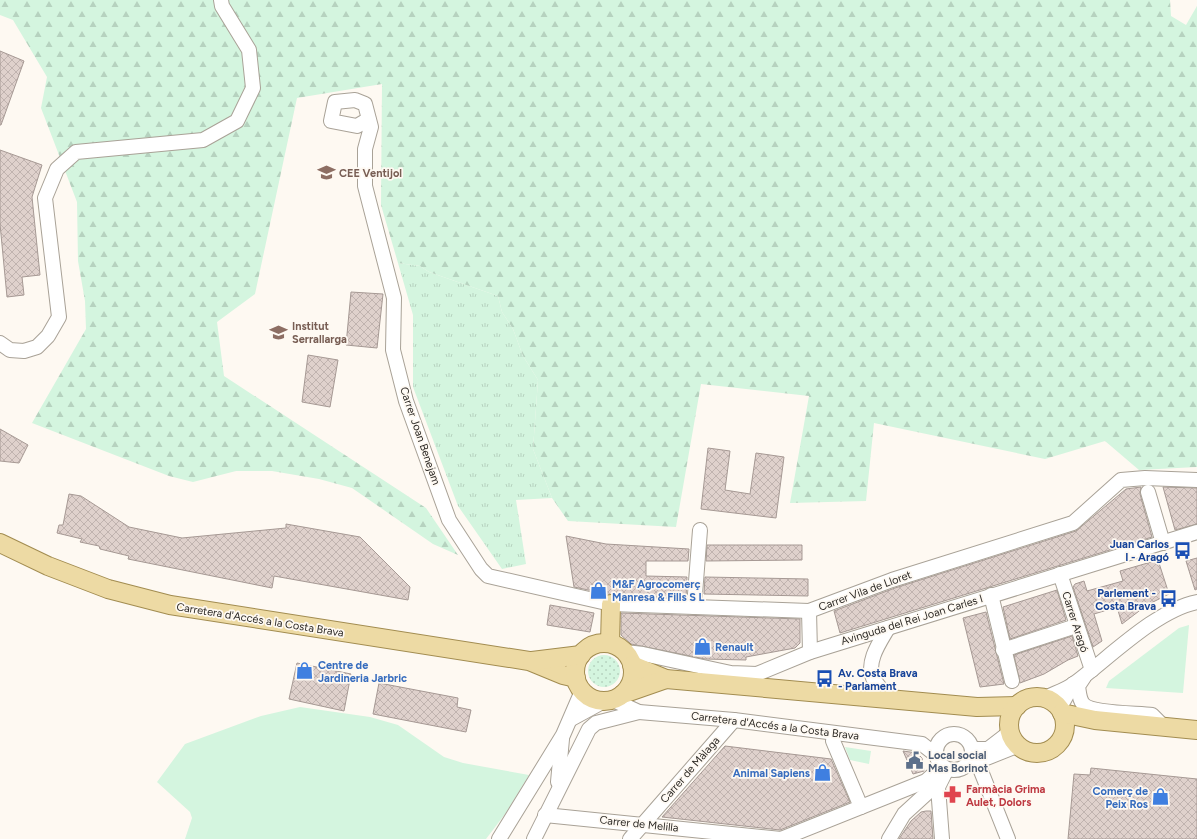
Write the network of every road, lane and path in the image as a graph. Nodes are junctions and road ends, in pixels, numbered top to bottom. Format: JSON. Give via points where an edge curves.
{"nodes":[{"id":1,"x":220,"y":0,"type":"edge"},
{"id":2,"x":369,"y":119,"type":"dead end"},
{"id":3,"x":0,"y":342,"type":"edge"},
{"id":4,"x":1197,"y":480,"type":"edge"},
{"id":5,"x":1148,"y":492,"type":"dead end"},
{"id":6,"x":700,"y":530,"type":"dead end"},
{"id":7,"x":1197,"y":532,"type":"edge"},
{"id":8,"x":0,"y":543,"type":"edge"},
{"id":9,"x":1162,"y":543,"type":"junction"},
{"id":10,"x":1060,"y":574,"type":"junction"},
{"id":11,"x":488,"y":576,"type":"joint"},
{"id":12,"x":991,"y":595,"type":"junction"},
{"id":13,"x":1197,"y":602,"type":"edge"},
{"id":14,"x":611,"y":604,"type":"junction"},
{"id":15,"x":694,"y":607,"type":"junction"},
{"id":16,"x":809,"y":611,"type":"junction"},
{"id":17,"x":1076,"y":626,"type":"junction"},
{"id":18,"x":888,"y":628,"type":"junction"},
{"id":19,"x":1004,"y":650,"type":"junction"},
{"id":20,"x":810,"y":652,"type":"junction"},
{"id":21,"x":581,"y":654,"type":"junction"},
{"id":22,"x":622,"y":654,"type":"junction"},
{"id":23,"x":529,"y":661,"type":"junction"},
{"id":24,"x":1089,"y":672,"type":"junction"},
{"id":25,"x":666,"y":679,"type":"junction"},
{"id":26,"x":1012,"y":681,"type":"dead end"},
{"id":27,"x":579,"y":684,"type":"junction"},
{"id":28,"x":613,"y":698,"type":"junction"},
{"id":29,"x":889,"y":698,"type":"junction"},
{"id":30,"x":1017,"y":706,"type":"junction"},
{"id":31,"x":977,"y":707,"type":"junction"},
{"id":32,"x":1055,"y":707,"type":"junction"},
{"id":33,"x":639,"y":712,"type":"junction"},
{"id":34,"x":571,"y":720,"type":"junction"},
{"id":35,"x":734,"y":720,"type":"junction"},
{"id":36,"x":1095,"y":720,"type":"junction"},
{"id":37,"x":1164,"y":727,"type":"junction"},
{"id":38,"x":1197,"y":730,"type":"edge"},
{"id":39,"x":1064,"y":733,"type":"junction"},
{"id":40,"x":1013,"y":734,"type":"junction"},
{"id":41,"x":563,"y":735,"type":"junction"},
{"id":42,"x":833,"y":740,"type":"dead end"},
{"id":43,"x":972,"y":758,"type":"junction"},
{"id":44,"x":940,"y":765,"type":"junction"},
{"id":45,"x":557,"y":791,"type":"junction"},
{"id":46,"x":861,"y":807,"type":"junction"},
{"id":47,"x":545,"y":815,"type":"junction"},
{"id":48,"x":643,"y":825,"type":"junction"},
{"id":49,"x":499,"y":839,"type":"edge"},
{"id":50,"x":534,"y":839,"type":"edge"},
{"id":51,"x":630,"y":839,"type":"edge"},
{"id":52,"x":781,"y":839,"type":"edge"},
{"id":53,"x":889,"y":839,"type":"edge"},
{"id":54,"x":942,"y":839,"type":"edge"},
{"id":55,"x":1008,"y":839,"type":"edge"}],
"edges":[{"from":1,"to":3,"type":"street","via":[[249,50],[253,88],[237,121],[203,140],[76,152],[57,169],[45,198],[59,317],[38,347],[24,351],[10,350]]},
{"from":2,"to":11,"type":"street","name":"Carrer Joan Benejam","via":[[371,127],[364,149],[365,186],[394,298],[393,350],[406,401],[449,520]]},
{"from":4,"to":16,"type":"street","name":"Carrer Vila de Lloret","via":[[1121,480],[1073,523],[892,580]]},
{"from":5,"to":9,"type":"street"},
{"from":6,"to":15,"type":"street"},
{"from":7,"to":9,"type":"street","name":"Avinguda del Rei Joan Carles I"},
{"from":8,"to":23,"type":"main road","name":"Carretera d'Accés a la Costa Brava","via":[[48,566],[108,589],[170,605]]},
{"from":9,"to":10,"type":"street","name":"Avinguda del Rei Joan Carles I"},
{"from":10,"to":12,"type":"street","name":"Avinguda del Rei Joan Carles I"},
{"from":10,"to":17,"type":"street","name":"Carrer Aragó"},
{"from":11,"to":14,"type":"street","name":"Carrer Vila de Lloret"},
{"from":12,"to":18,"type":"street","name":"Avinguda del Rei Joan Carles I"},
{"from":12,"to":19,"type":"street"},
{"from":13,"to":24,"type":"street","via":[[1185,604],[1166,614]]},
{"from":14,"to":15,"type":"street","name":"Carrer Vila de Lloret"},
{"from":14,"to":22,"type":"main road"},
{"from":15,"to":16,"type":"street","name":"Carrer Vila de Lloret"},
{"from":16,"to":20,"type":"street"},
{"from":17,"to":19,"type":"street"},
{"from":17,"to":24,"type":"street","name":"Carrer Aragó"},
{"from":18,"to":20,"type":"street","name":"Avinguda del Rei Joan Carles I"},
{"from":18,"to":29,"type":"street","via":[[875,650],[871,663],[873,678]]},
{"from":19,"to":26,"type":"street"},
{"from":20,"to":22,"type":"street","name":"Avinguda del Rei Joan Carles I","via":[[757,674],[731,673],[643,654]]},
{"from":21,"to":22,"type":"main road","via":[[594,645]]},
{"from":21,"to":23,"type":"main road","name":"Carretera d'Accés a la Costa Brava"},
{"from":21,"to":27,"type":"main road","via":[[576,663]]},
{"from":22,"to":25,"type":"main road"},
{"from":22,"to":28,"type":"main road","via":[[632,680]]},
{"from":23,"to":27,"type":"main road","name":"Carretera d'Accés a la Costa Brava"},
{"from":24,"to":32,"type":"street","via":[[1073,684]]},
{"from":24,"to":37,"type":"street","via":[[1078,686],[1079,696],[1084,705],[1095,710],[1152,715]]},
{"from":25,"to":28,"type":"main road"},
{"from":25,"to":29,"type":"main road"},
{"from":27,"to":28,"type":"main road","via":[[594,699]]},
{"from":27,"to":34,"type":"street"},
{"from":28,"to":33,"type":"street","name":"Carretera d'Accés a la Costa Brava"},
{"from":28,"to":34,"type":"street"},
{"from":29,"to":31,"type":"main road"},
{"from":30,"to":31,"type":"main road"},
{"from":30,"to":32,"type":"main road","via":[[1030,698]]},
{"from":30,"to":40,"type":"main road","via":[[1012,712]]},
{"from":31,"to":40,"type":"main road"},
{"from":32,"to":36,"type":"main road"},
{"from":32,"to":39,"type":"main road","via":[[1065,721]]},
{"from":33,"to":35,"type":"street","name":"Carretera d'Accés a la Costa Brava"},
{"from":33,"to":45,"type":"street","via":[[596,723],[589,729]]},
{"from":34,"to":41,"type":"street"},
{"from":35,"to":44,"type":"street","name":"Carretera d'Accés a la Costa Brava","via":[[922,744]]},
{"from":35,"to":48,"type":"street","name":"Carrer de Màlaga"},
{"from":36,"to":37,"type":"main road"},
{"from":36,"to":39,"type":"main road"},
{"from":37,"to":38,"type":"main road"},
{"from":39,"to":40,"type":"main road","via":[[1055,746],[1043,752],[1030,752]]},
{"from":40,"to":43,"type":"street"},
{"from":41,"to":45,"type":"street"},
{"from":41,"to":49,"type":"street"},
{"from":42,"to":46,"type":"street"},
{"from":43,"to":44,"type":"street","via":[[958,770]]},
{"from":43,"to":44,"type":"street","via":[[966,739],[957,734],[946,736],[938,744]]},
{"from":43,"to":55,"type":"street"},
{"from":44,"to":46,"type":"street","via":[[926,781]]},
{"from":44,"to":53,"type":"street","via":[[927,793],[904,814]]},
{"from":44,"to":54,"type":"street","via":[[943,776],[938,786]]},
{"from":45,"to":47,"type":"street"},
{"from":46,"to":52,"type":"street"},
{"from":47,"to":48,"type":"street","name":"Carrer de Melilla"},
{"from":47,"to":50,"type":"street"},
{"from":48,"to":51,"type":"street","name":"Carrer de Màlaga"},
{"from":48,"to":52,"type":"street","name":"Carrer de Melilla"}]}
